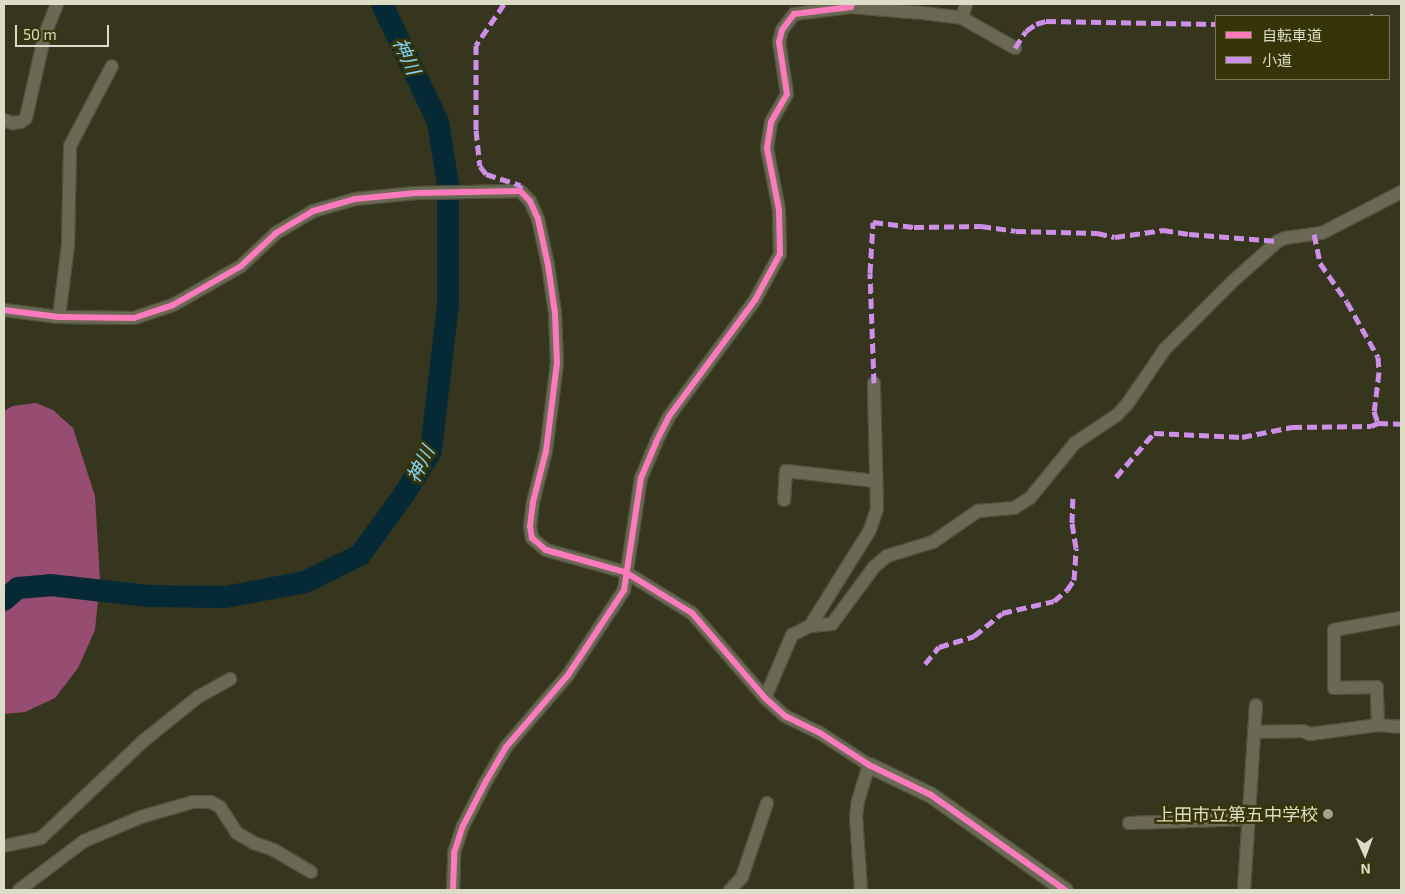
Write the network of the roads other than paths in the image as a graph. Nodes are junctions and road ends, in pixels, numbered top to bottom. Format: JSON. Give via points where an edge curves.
{"nodes":[{"id":1,"x":57,"y":4,"type":"edge"},
{"id":2,"x":966,"y":4,"type":"edge"},
{"id":3,"x":851,"y":5,"type":"edge"},
{"id":4,"x":962,"y":18,"type":"junction"},
{"id":5,"x":1015,"y":48,"type":"dead end"},
{"id":6,"x":112,"y":66,"type":"dead end"},
{"id":7,"x":4,"y":120,"type":"edge"},
{"id":8,"x":1401,"y":192,"type":"edge"},
{"id":9,"x":4,"y":310,"type":"edge"},
{"id":10,"x":59,"y":318,"type":"junction"},
{"id":11,"x":874,"y":383,"type":"dead end"},
{"id":12,"x":876,"y":481,"type":"junction"},
{"id":13,"x":784,"y":500,"type":"dead end"},
{"id":14,"x":625,"y":572,"type":"junction"},
{"id":15,"x":1401,"y":618,"type":"edge"},
{"id":16,"x":810,"y":626,"type":"junction"},
{"id":17,"x":230,"y":679,"type":"dead end"},
{"id":18,"x":765,"y":698,"type":"junction"},
{"id":19,"x":1256,"y":705,"type":"dead end"},
{"id":20,"x":1378,"y":725,"type":"junction"},
{"id":21,"x":1401,"y":727,"type":"edge"},
{"id":22,"x":1255,"y":732,"type":"junction"},
{"id":23,"x":870,"y":765,"type":"junction"},
{"id":24,"x":767,"y":803,"type":"dead end"},
{"id":25,"x":1249,"y":819,"type":"junction"},
{"id":26,"x":1129,"y":824,"type":"dead end"},
{"id":27,"x":4,"y":846,"type":"edge"},
{"id":28,"x":311,"y":872,"type":"dead end"},
{"id":29,"x":1048,"y":884,"type":"edge"},
{"id":30,"x":19,"y":890,"type":"edge"},
{"id":31,"x":453,"y":890,"type":"edge"},
{"id":32,"x":730,"y":890,"type":"edge"},
{"id":33,"x":861,"y":890,"type":"edge"},
{"id":34,"x":1065,"y":890,"type":"edge"},
{"id":35,"x":1244,"y":890,"type":"edge"}],
"edges":[{"from":1,"to":7,"type":"street","via":[[45,34],[26,118],[12,123]]},
{"from":2,"to":4,"type":"street"},
{"from":3,"to":4,"type":"street"},
{"from":3,"to":14,"type":"street","via":[[794,14],[782,30],[778,42],[786,94],[771,122],[768,148],[779,210],[780,254],[755,300],[670,415],[656,442],[641,478]]},
{"from":4,"to":5,"type":"street"},
{"from":6,"to":10,"type":"street","via":[[70,146],[68,245]]},
{"from":8,"to":16,"type":"street","via":[[1322,233],[1278,241],[1165,349],[1128,403],[1117,415],[1075,443],[1030,498],[1014,508],[978,511],[933,542],[888,556],[874,567],[832,624]]},
{"from":9,"to":10,"type":"street"},
{"from":10,"to":14,"type":"street","via":[[134,318],[173,305],[241,266],[276,232],[312,211],[355,199],[416,193],[520,191],[538,219],[548,265],[555,313],[557,363],[546,451],[532,502],[532,538],[546,550]]},
{"from":11,"to":12,"type":"street"},
{"from":12,"to":13,"type":"street","via":[[786,471]]},
{"from":12,"to":16,"type":"street","via":[[877,509],[870,530]]},
{"from":14,"to":18,"type":"street","via":[[692,613]]},
{"from":14,"to":31,"type":"street","via":[[624,590],[568,676],[506,747],[484,783],[463,826],[454,854]]},
{"from":15,"to":20,"type":"street","via":[[1334,630],[1334,688],[1377,687]]},
{"from":16,"to":18,"type":"street","via":[[792,635]]},
{"from":17,"to":27,"type":"street","via":[[198,697],[142,742],[41,838]]},
{"from":18,"to":23,"type":"street","via":[[785,716],[820,733]]},
{"from":19,"to":22,"type":"street"},
{"from":20,"to":21,"type":"street"},
{"from":20,"to":22,"type":"street","via":[[1310,734],[1303,731]]},
{"from":22,"to":25,"type":"street"},
{"from":23,"to":29,"type":"street","via":[[931,795]]},
{"from":23,"to":33,"type":"street","via":[[856,817]]},
{"from":24,"to":32,"type":"street","via":[[742,877]]},
{"from":25,"to":26,"type":"street"},
{"from":25,"to":35,"type":"street"},
{"from":28,"to":30,"type":"street","via":[[237,833],[220,807],[211,802],[193,802],[140,817],[84,841]]},
{"from":29,"to":34,"type":"street"}]}
